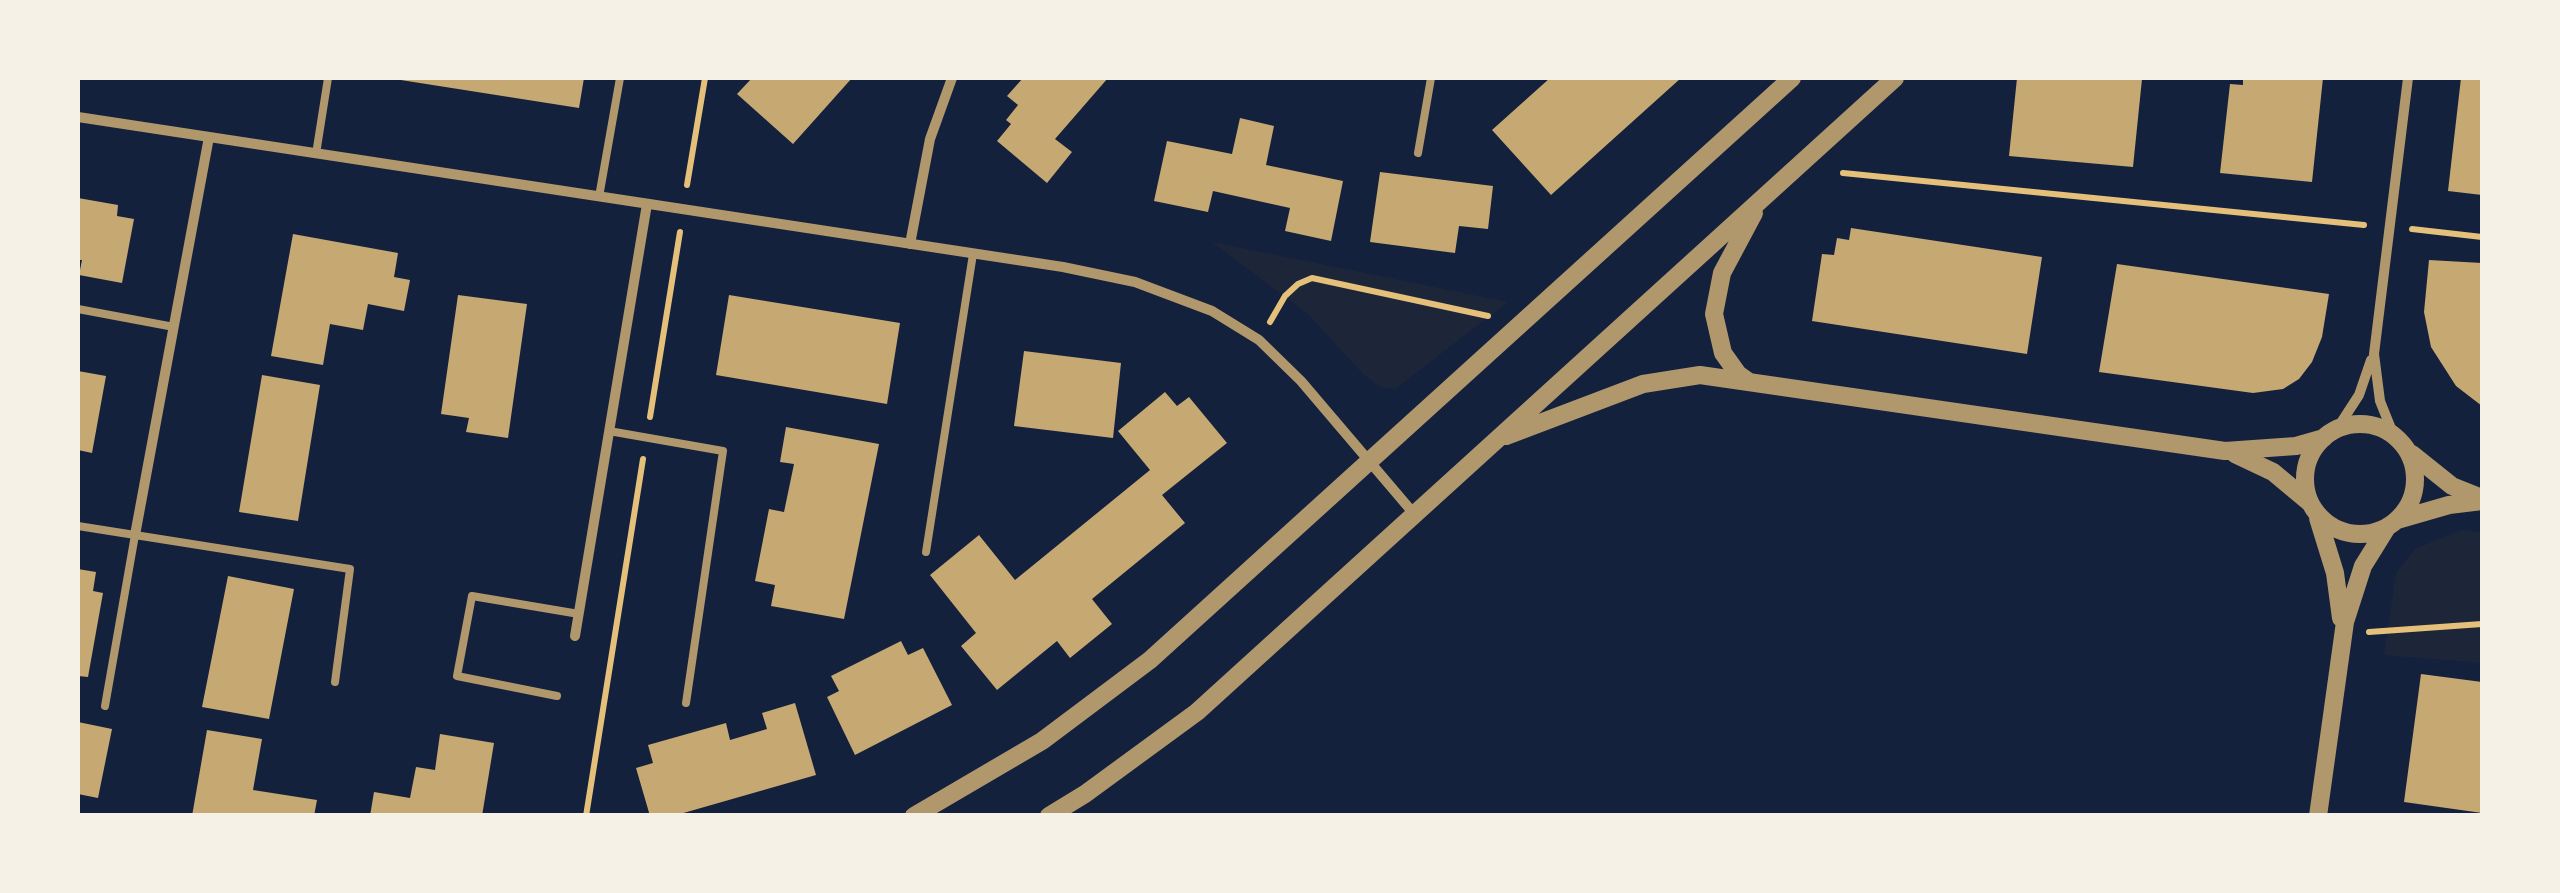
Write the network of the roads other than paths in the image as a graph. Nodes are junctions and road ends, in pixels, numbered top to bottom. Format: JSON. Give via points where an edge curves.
{"nodes":[{"id":1,"x":328,"y":78,"type":"edge"},
{"id":2,"x":620,"y":78,"type":"edge"},
{"id":3,"x":952,"y":78,"type":"edge"},
{"id":4,"x":1431,"y":78,"type":"edge"},
{"id":5,"x":1792,"y":78,"type":"edge"},
{"id":6,"x":1895,"y":78,"type":"edge"},
{"id":7,"x":2408,"y":78,"type":"edge"},
{"id":8,"x":78,"y":117,"type":"edge"},
{"id":9,"x":209,"y":137,"type":"junction"},
{"id":10,"x":1418,"y":153,"type":"dead end"},
{"id":11,"x":316,"y":154,"type":"junction"},
{"id":12,"x":598,"y":197,"type":"junction"},
{"id":13,"x":1760,"y":200,"type":"junction"},
{"id":14,"x":648,"y":204,"type":"junction"},
{"id":15,"x":910,"y":244,"type":"junction"},
{"id":16,"x":973,"y":254,"type":"junction"},
{"id":17,"x":78,"y":310,"type":"edge"},
{"id":18,"x":174,"y":327,"type":"junction"},
{"id":19,"x":2375,"y":344,"type":"junction"},
{"id":20,"x":1749,"y":381,"type":"junction"},
{"id":21,"x":610,"y":432,"type":"junction"},
{"id":22,"x":2329,"y":435,"type":"junction"},
{"id":23,"x":1496,"y":440,"type":"junction"},
{"id":24,"x":2400,"y":443,"type":"junction"},
{"id":25,"x":2226,"y":451,"type":"junction"},
{"id":26,"x":1370,"y":462,"type":"junction"},
{"id":27,"x":2482,"y":500,"type":"edge"},
{"id":28,"x":2312,"y":505,"type":"junction"},
{"id":29,"x":1415,"y":516,"type":"junction"},
{"id":30,"x":2393,"y":522,"type":"junction"},
{"id":31,"x":78,"y":526,"type":"edge"},
{"id":32,"x":135,"y":535,"type":"junction"},
{"id":33,"x":926,"y":552,"type":"dead end"},
{"id":34,"x":578,"y":614,"type":"junction"},
{"id":35,"x":2343,"y":634,"type":"junction"},
{"id":36,"x":575,"y":636,"type":"dead end"},
{"id":37,"x":334,"y":682,"type":"dead end"},
{"id":38,"x":558,"y":696,"type":"dead end"},
{"id":39,"x":686,"y":703,"type":"dead end"},
{"id":40,"x":105,"y":706,"type":"dead end"},
{"id":41,"x":914,"y":816,"type":"edge"},
{"id":42,"x":1049,"y":816,"type":"edge"},
{"id":43,"x":2318,"y":816,"type":"edge"}],
"edges":[{"from":1,"to":11,"type":"lane"},
{"from":2,"to":12,"type":"lane"},
{"from":3,"to":15,"type":"street","via":[[926,152]]},
{"from":4,"to":10,"type":"lane"},
{"from":5,"to":26,"type":"street"},
{"from":6,"to":13,"type":"street"},
{"from":7,"to":19,"type":"street"},
{"from":8,"to":9,"type":"street"},
{"from":9,"to":11,"type":"street"},
{"from":9,"to":18,"type":"street"},
{"from":11,"to":12,"type":"street"},
{"from":12,"to":14,"type":"street"},
{"from":13,"to":20,"type":"street","via":[[1714,300],[1723,353]]},
{"from":13,"to":23,"type":"street"},
{"from":14,"to":15,"type":"street"},
{"from":14,"to":21,"type":"street"},
{"from":15,"to":16,"type":"street"},
{"from":16,"to":26,"type":"street","via":[[1086,271],[1212,311],[1259,340],[1302,381]]},
{"from":16,"to":33,"type":"lane"},
{"from":17,"to":18,"type":"lane"},
{"from":18,"to":32,"type":"street"},
{"from":19,"to":22,"type":"street","via":[[2359,394]]},
{"from":19,"to":24,"type":"street","via":[[2380,401]]},
{"from":20,"to":23,"type":"street","via":[[1661,379]]},
{"from":20,"to":25,"type":"street"},
{"from":21,"to":34,"type":"street"},
{"from":21,"to":39,"type":"lane","via":[[723,452]]},
{"from":22,"to":24,"type":"street","via":[[2363,424]]},
{"from":22,"to":25,"type":"street","via":[[2296,446]]},
{"from":22,"to":28,"type":"street","via":[[2306,468]]},
{"from":23,"to":29,"type":"street"},
{"from":24,"to":27,"type":"street","via":[[2443,480]]},
{"from":24,"to":30,"type":"street","via":[[2414,482]]},
{"from":25,"to":28,"type":"street","via":[[2273,472]]},
{"from":26,"to":29,"type":"street"},
{"from":26,"to":41,"type":"street","via":[[1150,660],[1042,741]]},
{"from":27,"to":30,"type":"street"},
{"from":28,"to":30,"type":"street","via":[[2325,522],[2348,532],[2365,534]]},
{"from":28,"to":35,"type":"street","via":[[2335,573]]},
{"from":29,"to":42,"type":"street","via":[[1197,712]]},
{"from":30,"to":35,"type":"street","via":[[2362,566]]},
{"from":31,"to":32,"type":"lane"},
{"from":32,"to":37,"type":"lane","via":[[350,569]]},
{"from":32,"to":40,"type":"lane"},
{"from":34,"to":36,"type":"street"},
{"from":34,"to":38,"type":"lane","via":[[472,596],[456,676]]},
{"from":35,"to":43,"type":"street"}]}
